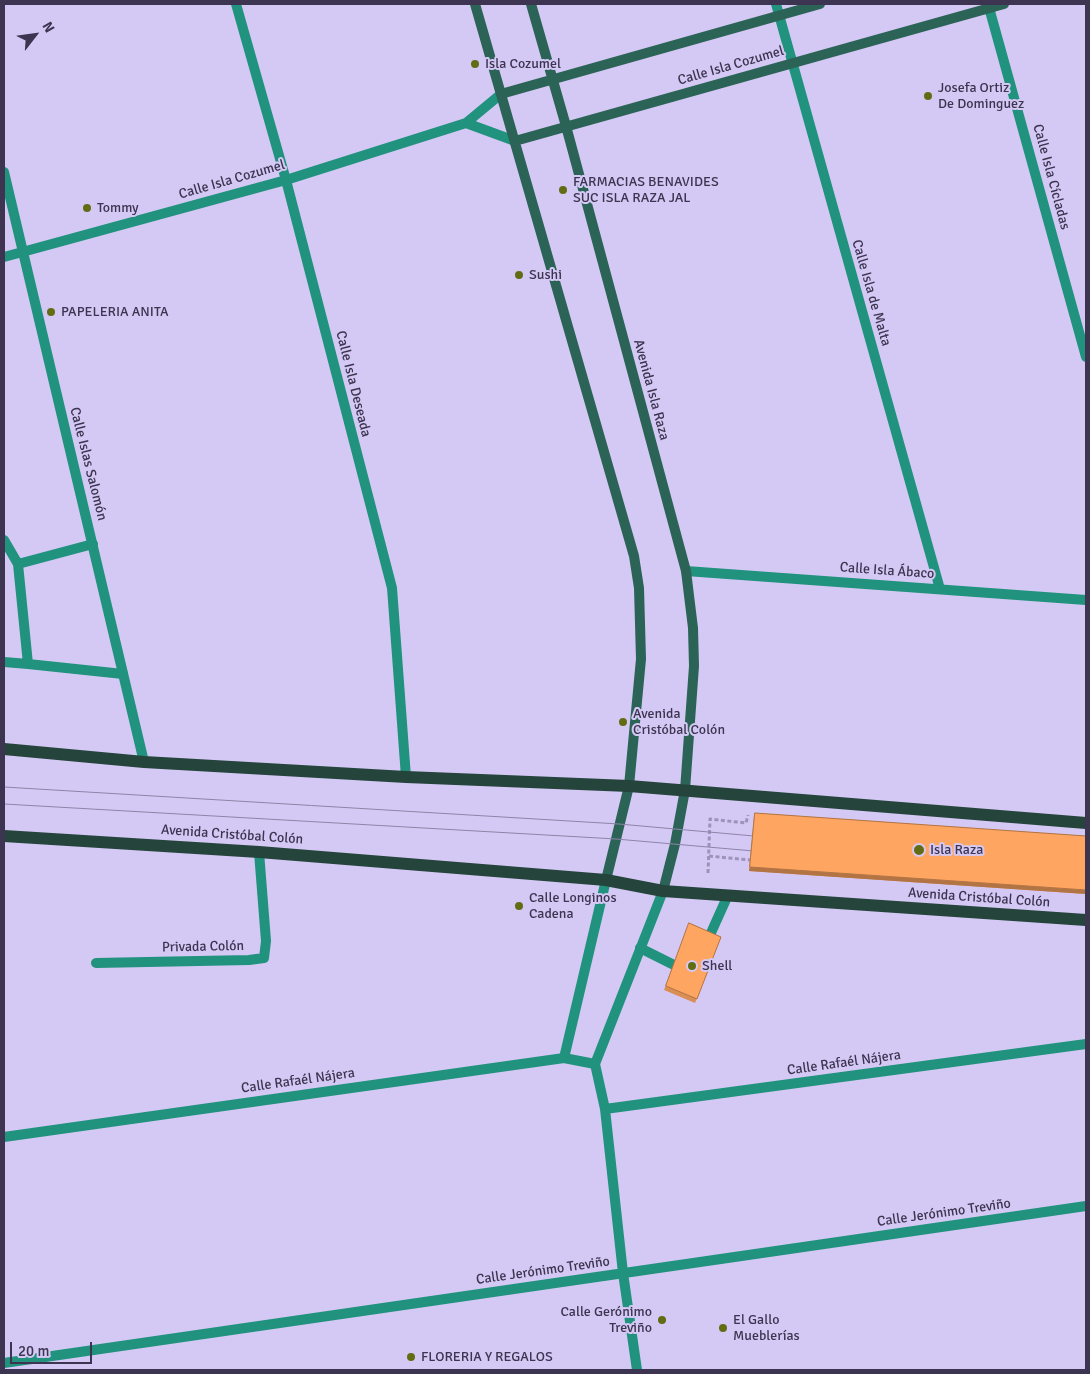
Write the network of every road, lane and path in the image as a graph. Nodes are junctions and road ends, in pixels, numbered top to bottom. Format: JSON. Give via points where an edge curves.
{"nodes":[{"id":1,"x":236,"y":4,"type":"edge"},
{"id":2,"x":476,"y":4,"type":"edge"},
{"id":3,"x":531,"y":4,"type":"edge"},
{"id":4,"x":776,"y":4,"type":"edge"},
{"id":5,"x":820,"y":4,"type":"edge"},
{"id":6,"x":1004,"y":4,"type":"edge"},
{"id":7,"x":989,"y":6,"type":"edge"},
{"id":8,"x":780,"y":15,"type":"junction"},
{"id":9,"x":792,"y":63,"type":"junction"},
{"id":10,"x":552,"y":81,"type":"junction"},
{"id":11,"x":501,"y":94,"type":"junction"},
{"id":12,"x":466,"y":123,"type":"junction"},
{"id":13,"x":566,"y":126,"type":"junction"},
{"id":14,"x":515,"y":141,"type":"junction"},
{"id":15,"x":4,"y":172,"type":"edge"},
{"id":16,"x":286,"y":180,"type":"junction"},
{"id":17,"x":22,"y":252,"type":"junction"},
{"id":18,"x":4,"y":257,"type":"edge"},
{"id":19,"x":1086,"y":357,"type":"edge"},
{"id":20,"x":4,"y":540,"type":"edge"},
{"id":21,"x":93,"y":544,"type":"junction"},
{"id":22,"x":18,"y":564,"type":"junction"},
{"id":23,"x":686,"y":571,"type":"junction"},
{"id":24,"x":940,"y":589,"type":"junction"},
{"id":25,"x":1086,"y":600,"type":"edge"},
{"id":26,"x":4,"y":662,"type":"edge"},
{"id":27,"x":28,"y":664,"type":"junction"},
{"id":28,"x":123,"y":674,"type":"junction"},
{"id":29,"x":4,"y":749,"type":"edge"},
{"id":30,"x":144,"y":762,"type":"junction"},
{"id":31,"x":406,"y":777,"type":"junction"},
{"id":32,"x":629,"y":786,"type":"junction"},
{"id":33,"x":686,"y":790,"type":"junction"},
{"id":34,"x":751,"y":796,"type":"junction"},
{"id":35,"x":746,"y":823,"type":"junction"},
{"id":36,"x":1086,"y":823,"type":"edge"},
{"id":37,"x":753,"y":824,"type":"edge"},
{"id":38,"x":4,"y":836,"type":"edge"},
{"id":39,"x":259,"y":852,"type":"junction"},
{"id":40,"x":708,"y":856,"type":"junction"},
{"id":41,"x":750,"y":860,"type":"edge"},
{"id":42,"x":606,"y":880,"type":"junction"},
{"id":43,"x":663,"y":891,"type":"junction"},
{"id":44,"x":708,"y":894,"type":"junction"},
{"id":45,"x":728,"y":895,"type":"junction"},
{"id":46,"x":1086,"y":920,"type":"edge"},
{"id":47,"x":640,"y":948,"type":"junction"},
{"id":48,"x":96,"y":964,"type":"dead end"},
{"id":49,"x":1086,"y":1044,"type":"edge"},
{"id":50,"x":564,"y":1058,"type":"junction"},
{"id":51,"x":595,"y":1064,"type":"junction"},
{"id":52,"x":605,"y":1109,"type":"junction"},
{"id":53,"x":4,"y":1136,"type":"edge"},
{"id":54,"x":1086,"y":1206,"type":"edge"},
{"id":55,"x":623,"y":1273,"type":"junction"},
{"id":56,"x":4,"y":1363,"type":"edge"},
{"id":57,"x":637,"y":1370,"type":"edge"}],
"edges":[{"from":1,"to":16,"type":"street","name":"Calle Isla Deseada"},
{"from":2,"to":11,"type":"street"},
{"from":3,"to":10,"type":"street","name":"Avenida Isla Raza"},
{"from":4,"to":8,"type":"street","name":"Calle Isla de Malta"},
{"from":5,"to":8,"type":"street","name":"Calle Isla Cozumel"},
{"from":6,"to":7,"type":"street","name":"Calle Isla Cozumel"},
{"from":7,"to":9,"type":"street","name":"Calle Isla Cozumel"},
{"from":7,"to":19,"type":"street","name":"Calle Isla Cícladas"},
{"from":8,"to":9,"type":"street","name":"Calle Isla de Malta"},
{"from":8,"to":10,"type":"street","name":"Calle Isla Cozumel"},
{"from":9,"to":13,"type":"street","name":"Calle Isla Cozumel"},
{"from":9,"to":24,"type":"street","name":"Calle Isla de Malta"},
{"from":10,"to":11,"type":"street","name":"Calle Isla Cozumel"},
{"from":10,"to":13,"type":"street","name":"Avenida Isla Raza"},
{"from":11,"to":12,"type":"street","name":"Calle Isla Cozumel"},
{"from":11,"to":14,"type":"street"},
{"from":12,"to":14,"type":"street"},
{"from":12,"to":16,"type":"street","name":"Calle Isla Cozumel"},
{"from":13,"to":14,"type":"street","name":"Calle Isla Cozumel"},
{"from":13,"to":23,"type":"street","name":"Avenida Isla Raza"},
{"from":14,"to":32,"type":"street","via":[[634,556],[639,588],[641,659]]},
{"from":15,"to":17,"type":"street","name":"Calle Islas Salomón"},
{"from":16,"to":17,"type":"street","name":"Calle Isla Cozumel"},
{"from":16,"to":31,"type":"street","name":"Calle Isla Deseada","via":[[392,588]]},
{"from":17,"to":18,"type":"street","name":"Calle Isla Cozumel"},
{"from":17,"to":21,"type":"street","name":"Calle Islas Salomón"},
{"from":20,"to":22,"type":"street"},
{"from":21,"to":22,"type":"street"},
{"from":21,"to":28,"type":"street","name":"Calle Islas Salomón"},
{"from":22,"to":27,"type":"street"},
{"from":23,"to":24,"type":"street","name":"Calle Isla Ábaco"},
{"from":23,"to":33,"type":"street","name":"Avenida Isla Raza","via":[[694,666]]},
{"from":24,"to":25,"type":"street","name":"Calle Isla Ábaco"},
{"from":26,"to":27,"type":"street"},
{"from":27,"to":28,"type":"street"},
{"from":28,"to":30,"type":"street","name":"Calle Islas Salomón"},
{"from":29,"to":30,"type":"main road"},
{"from":30,"to":31,"type":"main road"},
{"from":31,"to":32,"type":"main road"},
{"from":32,"to":33,"type":"main road"},
{"from":32,"to":42,"type":"street"},
{"from":33,"to":34,"type":"main road"},
{"from":33,"to":43,"type":"street","name":"Avenida Isla Raza"},
{"from":34,"to":35,"type":"path"},
{"from":34,"to":36,"type":"main road"},
{"from":35,"to":37,"type":"path"},
{"from":35,"to":40,"type":"path","via":[[710,820]]},
{"from":38,"to":39,"type":"main road","name":"Avenida Cristóbal Colón"},
{"from":39,"to":42,"type":"main road","name":"Avenida Cristóbal Colón"},
{"from":39,"to":48,"type":"street","name":"Privada Colón","via":[[266,941],[264,958]]},
{"from":40,"to":41,"type":"path"},
{"from":40,"to":44,"type":"path"},
{"from":42,"to":43,"type":"main road","name":"Avenida Cristóbal Colón"},
{"from":42,"to":50,"type":"street"},
{"from":43,"to":44,"type":"main road","name":"Avenida Cristóbal Colón"},
{"from":43,"to":47,"type":"street"},
{"from":44,"to":45,"type":"main road","name":"Avenida Cristóbal Colón"},
{"from":45,"to":46,"type":"main road","name":"Avenida Cristóbal Colón"},
{"from":45,"to":47,"type":"street","via":[[692,974]]},
{"from":47,"to":51,"type":"street"},
{"from":49,"to":52,"type":"street","name":"Calle Rafaél Nájera"},
{"from":50,"to":51,"type":"street","name":"Calle Rafaél Nájera"},
{"from":50,"to":53,"type":"street","name":"Calle Rafaél Nájera"},
{"from":51,"to":52,"type":"street"},
{"from":52,"to":55,"type":"street"},
{"from":54,"to":55,"type":"street","name":"Calle Jerónimo Treviño"},
{"from":55,"to":56,"type":"street","name":"Calle Jerónimo Treviño"},
{"from":55,"to":57,"type":"street"}]}
